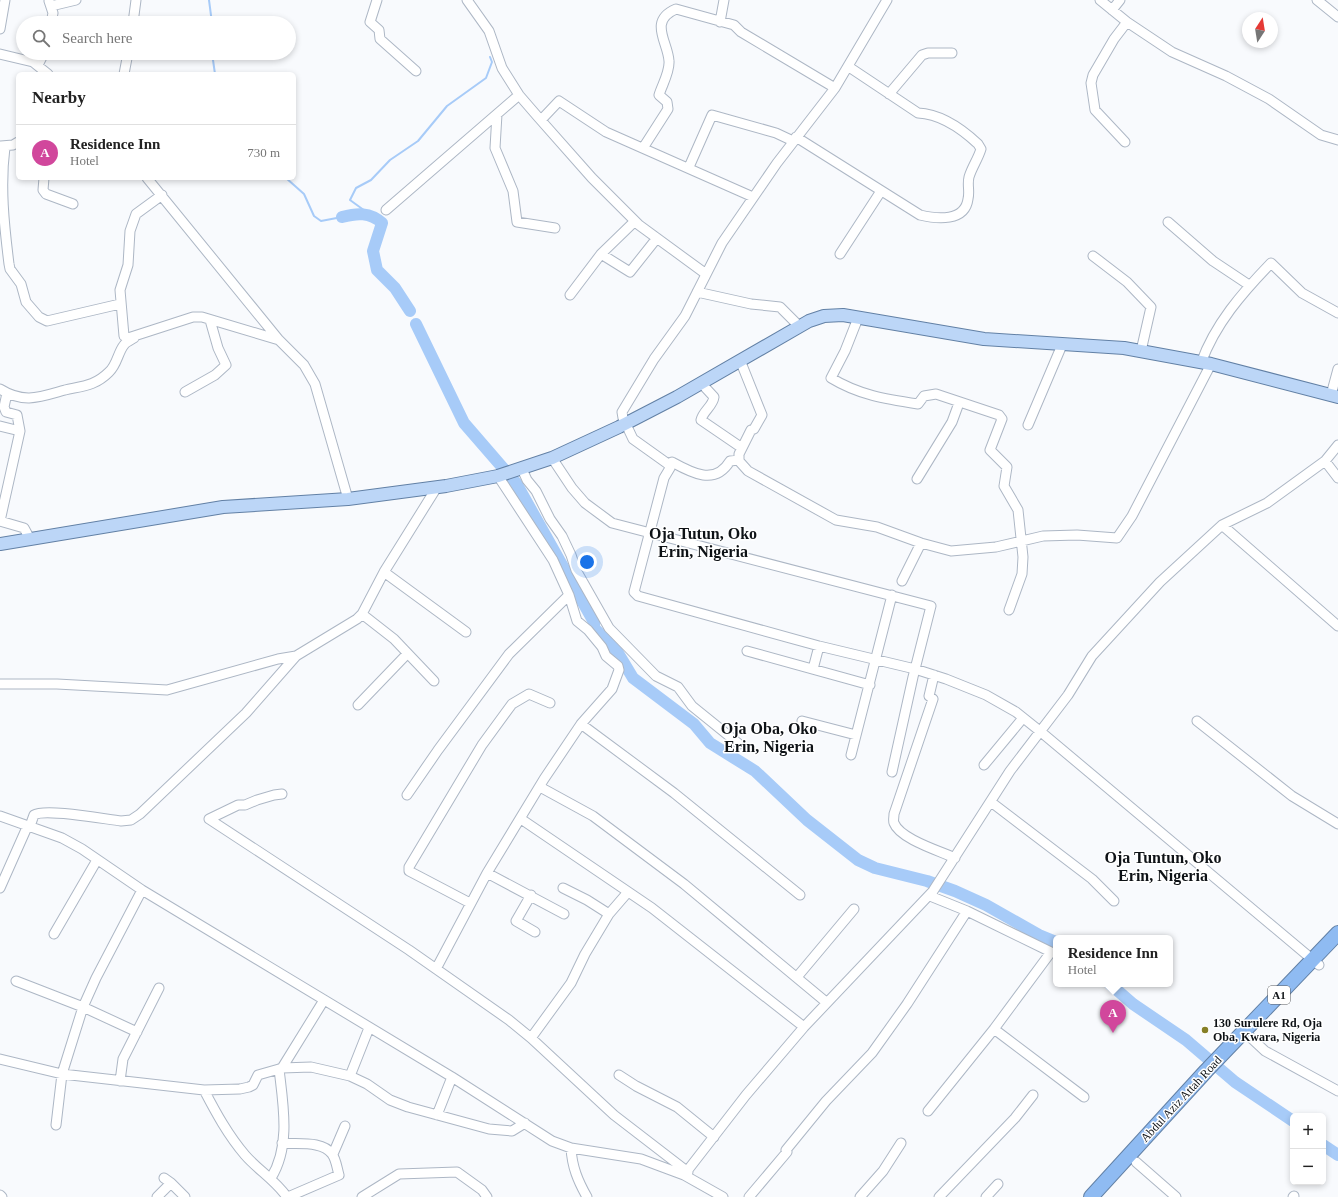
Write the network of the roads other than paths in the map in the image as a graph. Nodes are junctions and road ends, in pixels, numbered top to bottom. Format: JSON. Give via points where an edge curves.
{"nodes":[{"id":1,"x":5,"y":0,"type":"edge"},
{"id":2,"x":76,"y":0,"type":"edge"},
{"id":3,"x":136,"y":0,"type":"edge"},
{"id":4,"x":377,"y":0,"type":"edge"},
{"id":5,"x":467,"y":0,"type":"edge"},
{"id":6,"x":724,"y":0,"type":"edge"},
{"id":7,"x":888,"y":0,"type":"edge"},
{"id":8,"x":1100,"y":0,"type":"edge"},
{"id":9,"x":1120,"y":0,"type":"edge"},
{"id":10,"x":1317,"y":0,"type":"edge"},
{"id":11,"x":50,"y":3,"type":"edge"},
{"id":12,"x":1112,"y":10,"type":"junction"},
{"id":13,"x":52,"y":16,"type":"edge"},
{"id":14,"x":134,"y":16,"type":"edge"},
{"id":15,"x":1338,"y":17,"type":"edge"},
{"id":16,"x":720,"y":22,"type":"junction"},
{"id":17,"x":1127,"y":22,"type":"junction"},
{"id":18,"x":0,"y":29,"type":"edge"},
{"id":19,"x":952,"y":53,"type":"dead end"},
{"id":20,"x":0,"y":54,"type":"edge"},
{"id":21,"x":16,"y":58,"type":"edge"},
{"id":22,"x":25,"y":60,"type":"edge"},
{"id":23,"x":40,"y":60,"type":"edge"},
{"id":24,"x":127,"y":60,"type":"edge"},
{"id":25,"x":38,"y":65,"type":"junction"},
{"id":26,"x":849,"y":67,"type":"junction"},
{"id":27,"x":416,"y":71,"type":"dead end"},
{"id":28,"x":46,"y":72,"type":"edge"},
{"id":29,"x":124,"y":72,"type":"edge"},
{"id":30,"x":835,"y":88,"type":"junction"},
{"id":31,"x":889,"y":94,"type":"junction"},
{"id":32,"x":519,"y":95,"type":"junction"},
{"id":33,"x":497,"y":114,"type":"junction"},
{"id":34,"x":541,"y":120,"type":"junction"},
{"id":35,"x":794,"y":139,"type":"junction"},
{"id":36,"x":1338,"y":140,"type":"edge"},
{"id":37,"x":16,"y":142,"type":"edge"},
{"id":38,"x":1125,"y":142,"type":"dead end"},
{"id":39,"x":2,"y":146,"type":"edge"},
{"id":40,"x":642,"y":148,"type":"junction"},
{"id":41,"x":689,"y":167,"type":"junction"},
{"id":42,"x":44,"y":180,"type":"edge"},
{"id":43,"x":149,"y":180,"type":"edge"},
{"id":44,"x":881,"y":191,"type":"junction"},
{"id":45,"x":162,"y":195,"type":"junction"},
{"id":46,"x":753,"y":197,"type":"junction"},
{"id":47,"x":73,"y":204,"type":"dead end"},
{"id":48,"x":386,"y":210,"type":"dead end"},
{"id":49,"x":635,"y":221,"type":"junction"},
{"id":50,"x":1168,"y":222,"type":"dead end"},
{"id":51,"x":555,"y":228,"type":"dead end"},
{"id":52,"x":657,"y":238,"type":"junction"},
{"id":53,"x":601,"y":254,"type":"junction"},
{"id":54,"x":840,"y":254,"type":"dead end"},
{"id":55,"x":1093,"y":256,"type":"dead end"},
{"id":56,"x":706,"y":274,"type":"junction"},
{"id":57,"x":1249,"y":285,"type":"junction"},
{"id":58,"x":697,"y":292,"type":"junction"},
{"id":59,"x":570,"y":295,"type":"dead end"},
{"id":60,"x":120,"y":304,"type":"junction"},
{"id":61,"x":1338,"y":313,"type":"edge"},
{"id":62,"x":858,"y":318,"type":"junction"},
{"id":63,"x":210,"y":320,"type":"junction"},
{"id":64,"x":798,"y":326,"type":"junction"},
{"id":65,"x":142,"y":334,"type":"junction"},
{"id":66,"x":279,"y":340,"type":"junction"},
{"id":67,"x":1062,"y":345,"type":"junction"},
{"id":68,"x":1141,"y":351,"type":"junction"},
{"id":69,"x":740,"y":360,"type":"junction"},
{"id":70,"x":1206,"y":363,"type":"junction"},
{"id":71,"x":1338,"y":369,"type":"edge"},
{"id":72,"x":701,"y":383,"type":"junction"},
{"id":73,"x":3,"y":391,"type":"edge"},
{"id":74,"x":185,"y":392,"type":"dead end"},
{"id":75,"x":1335,"y":396,"type":"edge"},
{"id":76,"x":959,"y":403,"type":"junction"},
{"id":77,"x":626,"y":423,"type":"junction"},
{"id":78,"x":1028,"y":425,"type":"dead end"},
{"id":79,"x":0,"y":426,"type":"edge"},
{"id":80,"x":20,"y":431,"type":"junction"},
{"id":81,"x":1338,"y":445,"type":"edge"},
{"id":82,"x":742,"y":448,"type":"junction"},
{"id":83,"x":552,"y":458,"type":"junction"},
{"id":84,"x":739,"y":460,"type":"junction"},
{"id":85,"x":1325,"y":461,"type":"junction"},
{"id":86,"x":668,"y":464,"type":"junction"},
{"id":87,"x":522,"y":468,"type":"junction"},
{"id":88,"x":500,"y":475,"type":"junction"},
{"id":89,"x":918,"y":478,"type":"dead end"},
{"id":90,"x":1338,"y":478,"type":"edge"},
{"id":91,"x":436,"y":487,"type":"junction"},
{"id":92,"x":348,"y":499,"type":"junction"},
{"id":93,"x":0,"y":521,"type":"edge"},
{"id":94,"x":1222,"y":525,"type":"junction"},
{"id":95,"x":650,"y":532,"type":"junction"},
{"id":96,"x":30,"y":539,"type":"junction"},
{"id":97,"x":1022,"y":541,"type":"junction"},
{"id":98,"x":921,"y":543,"type":"junction"},
{"id":99,"x":0,"y":544,"type":"edge"},
{"id":100,"x":384,"y":572,"type":"junction"},
{"id":101,"x":902,"y":581,"type":"dead end"},
{"id":102,"x":569,"y":595,"type":"junction"},
{"id":103,"x":892,"y":595,"type":"junction"},
{"id":104,"x":1009,"y":610,"type":"dead end"},
{"id":105,"x":362,"y":614,"type":"junction"},
{"id":106,"x":1338,"y":626,"type":"edge"},
{"id":107,"x":466,"y":632,"type":"dead end"},
{"id":108,"x":819,"y":646,"type":"junction"},
{"id":109,"x":747,"y":651,"type":"dead end"},
{"id":110,"x":408,"y":654,"type":"junction"},
{"id":111,"x":296,"y":656,"type":"junction"},
{"id":112,"x":877,"y":659,"type":"junction"},
{"id":113,"x":813,"y":669,"type":"junction"},
{"id":114,"x":915,"y":669,"type":"junction"},
{"id":115,"x":934,"y":675,"type":"junction"},
{"id":116,"x":434,"y":681,"type":"dead end"},
{"id":117,"x":0,"y":684,"type":"edge"},
{"id":118,"x":870,"y":684,"type":"junction"},
{"id":119,"x":550,"y":703,"type":"dead end"},
{"id":120,"x":358,"y":705,"type":"dead end"},
{"id":121,"x":1023,"y":718,"type":"junction"},
{"id":122,"x":802,"y":721,"type":"dead end"},
{"id":123,"x":1197,"y":721,"type":"dead end"},
{"id":124,"x":581,"y":724,"type":"junction"},
{"id":125,"x":1041,"y":732,"type":"junction"},
{"id":126,"x":856,"y":735,"type":"junction"},
{"id":127,"x":739,"y":744,"type":"dead end"},
{"id":128,"x":851,"y":755,"type":"dead end"},
{"id":129,"x":984,"y":765,"type":"dead end"},
{"id":130,"x":892,"y":772,"type":"dead end"},
{"id":131,"x":540,"y":787,"type":"junction"},
{"id":132,"x":282,"y":794,"type":"dead end"},
{"id":133,"x":407,"y":795,"type":"dead end"},
{"id":134,"x":990,"y":802,"type":"junction"},
{"id":135,"x":0,"y":816,"type":"edge"},
{"id":136,"x":521,"y":819,"type":"junction"},
{"id":137,"x":1338,"y":824,"type":"edge"},
{"id":138,"x":29,"y":825,"type":"junction"},
{"id":139,"x":955,"y":858,"type":"junction"},
{"id":140,"x":97,"y":860,"type":"junction"},
{"id":141,"x":487,"y":873,"type":"junction"},
{"id":142,"x":0,"y":888,"type":"edge"},
{"id":143,"x":563,"y":888,"type":"dead end"},
{"id":144,"x":142,"y":890,"type":"junction"},
{"id":145,"x":628,"y":892,"type":"junction"},
{"id":146,"x":932,"y":894,"type":"junction"},
{"id":147,"x":531,"y":895,"type":"junction"},
{"id":148,"x":800,"y":895,"type":"dead end"},
{"id":149,"x":1114,"y":901,"type":"dead end"},
{"id":150,"x":470,"y":903,"type":"junction"},
{"id":151,"x":854,"y":909,"type":"dead end"},
{"id":152,"x":966,"y":911,"type":"junction"},
{"id":153,"x":564,"y":914,"type":"dead end"},
{"id":154,"x":609,"y":914,"type":"junction"},
{"id":155,"x":535,"y":932,"type":"dead end"},
{"id":156,"x":1338,"y":933,"type":"edge"},
{"id":157,"x":54,"y":934,"type":"dead end"},
{"id":158,"x":1338,"y":944,"type":"edge"},
{"id":159,"x":1316,"y":963,"type":"junction"},
{"id":160,"x":436,"y":969,"type":"junction"},
{"id":161,"x":797,"y":977,"type":"junction"},
{"id":162,"x":16,"y":981,"type":"dead end"},
{"id":163,"x":159,"y":988,"type":"dead end"},
{"id":164,"x":324,"y":1000,"type":"junction"},
{"id":165,"x":826,"y":1002,"type":"junction"},
{"id":166,"x":83,"y":1007,"type":"junction"},
{"id":167,"x":804,"y":1027,"type":"junction"},
{"id":168,"x":369,"y":1028,"type":"junction"},
{"id":169,"x":994,"y":1029,"type":"junction"},
{"id":170,"x":136,"y":1032,"type":"junction"},
{"id":171,"x":1249,"y":1036,"type":"junction"},
{"id":172,"x":531,"y":1038,"type":"junction"},
{"id":173,"x":0,"y":1059,"type":"edge"},
{"id":174,"x":1222,"y":1059,"type":"junction"},
{"id":175,"x":281,"y":1068,"type":"junction"},
{"id":176,"x":62,"y":1074,"type":"junction"},
{"id":177,"x":1208,"y":1074,"type":"junction"},
{"id":178,"x":619,"y":1075,"type":"dead end"},
{"id":179,"x":350,"y":1076,"type":"junction"},
{"id":180,"x":452,"y":1077,"type":"junction"},
{"id":181,"x":120,"y":1081,"type":"junction"},
{"id":182,"x":204,"y":1090,"type":"junction"},
{"id":183,"x":1338,"y":1091,"type":"edge"},
{"id":184,"x":1033,"y":1095,"type":"dead end"},
{"id":185,"x":1084,"y":1097,"type":"dead end"},
{"id":186,"x":928,"y":1111,"type":"dead end"},
{"id":187,"x":437,"y":1115,"type":"junction"},
{"id":188,"x":525,"y":1123,"type":"junction"},
{"id":189,"x":56,"y":1125,"type":"dead end"},
{"id":190,"x":345,"y":1126,"type":"dead end"},
{"id":191,"x":714,"y":1137,"type":"junction"},
{"id":192,"x":282,"y":1143,"type":"junction"},
{"id":193,"x":901,"y":1143,"type":"dead end"},
{"id":194,"x":571,"y":1148,"type":"junction"},
{"id":195,"x":333,"y":1154,"type":"junction"},
{"id":196,"x":1136,"y":1162,"type":"junction"},
{"id":197,"x":686,"y":1173,"type":"junction"},
{"id":198,"x":271,"y":1178,"type":"junction"},
{"id":199,"x":998,"y":1184,"type":"dead end"},
{"id":200,"x":0,"y":1195,"type":"edge"},
{"id":201,"x":2,"y":1197,"type":"edge"},
{"id":202,"x":157,"y":1197,"type":"edge"},
{"id":203,"x":185,"y":1197,"type":"edge"},
{"id":204,"x":287,"y":1197,"type":"edge"},
{"id":205,"x":362,"y":1197,"type":"edge"},
{"id":206,"x":487,"y":1197,"type":"edge"},
{"id":207,"x":586,"y":1197,"type":"edge"},
{"id":208,"x":723,"y":1197,"type":"edge"},
{"id":209,"x":749,"y":1197,"type":"edge"},
{"id":210,"x":860,"y":1197,"type":"edge"},
{"id":211,"x":939,"y":1197,"type":"edge"},
{"id":212,"x":986,"y":1197,"type":"edge"},
{"id":213,"x":1091,"y":1197,"type":"edge"},
{"id":214,"x":1103,"y":1197,"type":"edge"},
{"id":215,"x":1176,"y":1197,"type":"edge"}],
"edges":[{"from":1,"to":18,"type":"street"},
{"from":2,"to":11,"type":"street"},
{"from":3,"to":14,"type":"street"},
{"from":4,"to":27,"type":"street","via":[[370,22],[379,30],[380,39]]},
{"from":5,"to":32,"type":"street","via":[[489,31],[497,57]]},
{"from":6,"to":16,"type":"street"},
{"from":7,"to":26,"type":"street"},
{"from":8,"to":12,"type":"street"},
{"from":9,"to":12,"type":"street"},
{"from":10,"to":15,"type":"street"},
{"from":11,"to":13,"type":"street"},
{"from":12,"to":17,"type":"street"},
{"from":16,"to":30,"type":"street","via":[[734,25],[741,32]]},
{"from":16,"to":40,"type":"street","via":[[682,9],[672,11],[663,20],[660,27],[661,36],[669,62],[659,95],[667,102],[668,109]]},
{"from":17,"to":36,"type":"street","via":[[1172,52],[1226,76],[1268,99],[1321,135]]},
{"from":17,"to":38,"type":"street","via":[[1114,39],[1091,83],[1095,110]]},
{"from":19,"to":31,"type":"street","via":[[922,55]]},
{"from":20,"to":21,"type":"street"},
{"from":22,"to":25,"type":"street"},
{"from":23,"to":25,"type":"street"},
{"from":24,"to":29,"type":"street"},
{"from":25,"to":28,"type":"street"},
{"from":26,"to":30,"type":"street"},
{"from":26,"to":31,"type":"street"},
{"from":30,"to":35,"type":"street"},
{"from":31,"to":44,"type":"street","via":[[918,113],[928,114],[954,125],[968,134],[981,149],[969,178],[966,207],[961,213],[942,219],[920,215]]},
{"from":32,"to":33,"type":"street"},
{"from":32,"to":34,"type":"street"},
{"from":33,"to":48,"type":"street"},
{"from":33,"to":51,"type":"street","via":[[495,148],[513,191],[517,222]]},
{"from":34,"to":40,"type":"street","via":[[559,101],[606,132]]},
{"from":34,"to":49,"type":"street","via":[[592,178]]},
{"from":35,"to":41,"type":"street","via":[[712,115]]},
{"from":35,"to":44,"type":"street"},
{"from":35,"to":46,"type":"street"},
{"from":37,"to":39,"type":"street"},
{"from":39,"to":60,"type":"street","via":[[2,208],[9,264],[21,284],[26,302],[39,317],[47,321]]},
{"from":40,"to":41,"type":"street"},
{"from":41,"to":46,"type":"street"},
{"from":42,"to":47,"type":"street","via":[[43,190],[46,194]]},
{"from":43,"to":45,"type":"street"},
{"from":44,"to":54,"type":"street"},
{"from":45,"to":60,"type":"street","via":[[136,214],[132,220],[128,265],[120,290]]},
{"from":45,"to":66,"type":"street"},
{"from":46,"to":56,"type":"street","via":[[722,243]]},
{"from":49,"to":52,"type":"street"},
{"from":49,"to":53,"type":"street"},
{"from":50,"to":57,"type":"street","via":[[1212,261]]},
{"from":52,"to":53,"type":"street","via":[[630,272]]},
{"from":52,"to":56,"type":"street"},
{"from":53,"to":59,"type":"street"},
{"from":55,"to":68,"type":"street","via":[[1127,282],[1150,307]]},
{"from":56,"to":58,"type":"street"},
{"from":57,"to":61,"type":"street","via":[[1271,263],[1302,293]]},
{"from":57,"to":70,"type":"street","via":[[1213,335]]},
{"from":58,"to":64,"type":"street","via":[[751,304],[780,307]]},
{"from":58,"to":77,"type":"street","via":[[685,316],[654,359],[622,412]]},
{"from":60,"to":65,"type":"street","via":[[124,336],[128,338]]},
{"from":62,"to":64,"type":"main road","via":[[843,315],[824,316]]},
{"from":62,"to":67,"type":"main road","via":[[984,339]]},
{"from":62,"to":76,"type":"street","via":[[831,378],[877,398],[918,404],[924,396],[936,394]]},
{"from":63,"to":65,"type":"street","via":[[202,317],[185,318]]},
{"from":63,"to":66,"type":"street"},
{"from":63,"to":74,"type":"street","via":[[226,365]]},
{"from":64,"to":69,"type":"main road"},
{"from":65,"to":73,"type":"street","via":[[124,345],[110,372],[89,386],[31,398]]},
{"from":66,"to":92,"type":"street","via":[[304,365],[315,384]]},
{"from":67,"to":68,"type":"main road"},
{"from":67,"to":78,"type":"street"},
{"from":68,"to":70,"type":"main road"},
{"from":69,"to":72,"type":"main road"},
{"from":69,"to":82,"type":"street","via":[[762,415]]},
{"from":70,"to":75,"type":"main road"},
{"from":70,"to":97,"type":"street","via":[[1132,516],[1119,536],[1114,539],[1077,535],[1043,536]]},
{"from":71,"to":75,"type":"street"},
{"from":72,"to":77,"type":"main road"},
{"from":72,"to":82,"type":"street","via":[[714,397],[701,420]]},
{"from":73,"to":80,"type":"street","via":[[4,408],[6,412],[17,415]]},
{"from":76,"to":89,"type":"street","via":[[952,422]]},
{"from":76,"to":97,"type":"street","via":[[999,415],[1002,419],[990,450],[1007,465],[1004,486],[1018,510]]},
{"from":77,"to":83,"type":"main road"},
{"from":77,"to":86,"type":"street","via":[[633,439]]},
{"from":79,"to":80,"type":"street"},
{"from":80,"to":93,"type":"street"},
{"from":81,"to":85,"type":"street"},
{"from":82,"to":84,"type":"street"},
{"from":83,"to":87,"type":"main road"},
{"from":83,"to":95,"type":"street","via":[[585,503],[612,523]]},
{"from":84,"to":86,"type":"street","via":[[730,461],[725,470],[713,475],[693,474],[672,462]]},
{"from":84,"to":98,"type":"street","via":[[748,471],[836,520],[877,527]]},
{"from":85,"to":90,"type":"street"},
{"from":85,"to":94,"type":"street","via":[[1267,503]]},
{"from":86,"to":95,"type":"street","via":[[670,468],[664,478]]},
{"from":87,"to":88,"type":"main road"},
{"from":87,"to":127,"type":"street","via":[[562,536],[576,570],[609,628],[656,676],[678,687],[692,706]]},
{"from":88,"to":91,"type":"main road"},
{"from":88,"to":102,"type":"street","via":[[552,560]]},
{"from":91,"to":92,"type":"main road"},
{"from":91,"to":100,"type":"street"},
{"from":92,"to":96,"type":"main road","via":[[223,507]]},
{"from":93,"to":96,"type":"street","via":[[24,528]]},
{"from":94,"to":106,"type":"street"},
{"from":94,"to":125,"type":"street","via":[[1160,582],[1092,656]]},
{"from":95,"to":103,"type":"street"},
{"from":95,"to":108,"type":"street","via":[[634,592],[638,596]]},
{"from":96,"to":99,"type":"main road"},
{"from":97,"to":98,"type":"street","via":[[996,547],[951,550]]},
{"from":97,"to":104,"type":"street","via":[[1022,574]]},
{"from":98,"to":101,"type":"street"},
{"from":100,"to":105,"type":"street"},
{"from":100,"to":107,"type":"street"},
{"from":102,"to":124,"type":"street","via":[[577,621],[602,646],[606,656],[619,670],[612,689]]},
{"from":102,"to":133,"type":"street","via":[[509,654]]},
{"from":103,"to":112,"type":"street"},
{"from":103,"to":114,"type":"street","via":[[931,606]]},
{"from":105,"to":110,"type":"street","via":[[394,639]]},
{"from":105,"to":111,"type":"street"},
{"from":108,"to":112,"type":"street"},
{"from":108,"to":113,"type":"street"},
{"from":109,"to":113,"type":"street"},
{"from":110,"to":116,"type":"street"},
{"from":110,"to":120,"type":"street"},
{"from":111,"to":117,"type":"street","via":[[167,690],[58,684]]},
{"from":111,"to":138,"type":"street","via":[[246,713],[131,820],[37,813]]},
{"from":112,"to":114,"type":"street"},
{"from":112,"to":118,"type":"street"},
{"from":113,"to":118,"type":"street"},
{"from":114,"to":115,"type":"street"},
{"from":114,"to":130,"type":"street"},
{"from":115,"to":121,"type":"street","via":[[986,695]]},
{"from":115,"to":139,"type":"street","via":[[930,696],[933,699],[894,814],[894,823],[908,838]]},
{"from":118,"to":126,"type":"street"},
{"from":119,"to":150,"type":"street","via":[[529,694],[512,704],[482,745],[409,867],[410,871]]},
{"from":121,"to":125,"type":"street"},
{"from":121,"to":129,"type":"street"},
{"from":122,"to":126,"type":"street"},
{"from":123,"to":137,"type":"street","via":[[1292,796]]},
{"from":124,"to":131,"type":"street"},
{"from":124,"to":148,"type":"street","via":[[674,793]]},
{"from":125,"to":134,"type":"street","via":[[1010,771]]},
{"from":125,"to":159,"type":"street"},
{"from":126,"to":128,"type":"street"},
{"from":131,"to":136,"type":"street"},
{"from":131,"to":161,"type":"street","via":[[593,816],[684,884]]},
{"from":132,"to":160,"type":"street","via":[[238,805],[209,818]]},
{"from":134,"to":139,"type":"street"},
{"from":134,"to":149,"type":"street","via":[[1092,880]]},
{"from":135,"to":138,"type":"street"},
{"from":136,"to":141,"type":"street"},
{"from":136,"to":145,"type":"street"},
{"from":138,"to":140,"type":"street","via":[[62,838]]},
{"from":138,"to":142,"type":"street"},
{"from":139,"to":146,"type":"street"},
{"from":140,"to":144,"type":"street"},
{"from":140,"to":157,"type":"street"},
{"from":141,"to":147,"type":"street"},
{"from":141,"to":150,"type":"street"},
{"from":143,"to":154,"type":"street"},
{"from":144,"to":164,"type":"street"},
{"from":144,"to":166,"type":"street"},
{"from":145,"to":154,"type":"street"},
{"from":145,"to":167,"type":"street"},
{"from":146,"to":152,"type":"street"},
{"from":146,"to":165,"type":"street"},
{"from":147,"to":153,"type":"street"},
{"from":147,"to":155,"type":"street","via":[[516,921]]},
{"from":150,"to":160,"type":"street"},
{"from":151,"to":161,"type":"street"},
{"from":152,"to":169,"type":"street","via":[[1051,952]]},
{"from":152,"to":209,"type":"street","via":[[907,1004],[872,1053],[826,1101],[799,1136],[789,1143],[787,1152]]},
{"from":154,"to":172,"type":"street","via":[[571,983]]},
{"from":156,"to":159,"type":"highway","name":"Abdul Aziz Attah Road","number":"A1"},
{"from":158,"to":159,"type":"highway","name":"Abdul Aziz Attah Road","number":"A1"},
{"from":159,"to":171,"type":"highway","name":"Abdul Aziz Attah Road","number":"A1"},
{"from":159,"to":174,"type":"highway","name":"Abdul Aziz Attah Road","number":"A1"},
{"from":160,"to":172,"type":"street"},
{"from":161,"to":165,"type":"street"},
{"from":162,"to":166,"type":"street"},
{"from":163,"to":170,"type":"street"},
{"from":164,"to":168,"type":"street"},
{"from":164,"to":175,"type":"street"},
{"from":165,"to":167,"type":"street"},
{"from":166,"to":170,"type":"street"},
{"from":166,"to":176,"type":"street"},
{"from":167,"to":191,"type":"street"},
{"from":168,"to":179,"type":"street"},
{"from":168,"to":180,"type":"street"},
{"from":169,"to":185,"type":"street"},
{"from":169,"to":186,"type":"street"},
{"from":170,"to":181,"type":"street","via":[[122,1062]]},
{"from":171,"to":174,"type":"highway","name":"Abdul Aziz Attah Road","number":"A1"},
{"from":171,"to":183,"type":"street","via":[[1264,1051]]},
{"from":172,"to":197,"type":"street","via":[[614,1114]]},
{"from":173,"to":176,"type":"street"},
{"from":174,"to":177,"type":"highway","name":"Abdul Aziz Attah Road","number":"A1"},
{"from":175,"to":179,"type":"street","via":[[311,1067]]},
{"from":175,"to":182,"type":"street","via":[[258,1075],[249,1087]]},
{"from":175,"to":192,"type":"street","via":[[285,1126]]},
{"from":176,"to":181,"type":"street"},
{"from":176,"to":189,"type":"street"},
{"from":177,"to":196,"type":"highway","name":"Abdul Aziz Attah Road","number":"A1"},
{"from":177,"to":213,"type":"highway","name":"Abdul Aziz Attah Road","number":"A1"},
{"from":178,"to":191,"type":"street","via":[[677,1107]]},
{"from":179,"to":187,"type":"street","via":[[390,1100]]},
{"from":180,"to":187,"type":"street"},
{"from":180,"to":188,"type":"street"},
{"from":181,"to":182,"type":"street"},
{"from":182,"to":198,"type":"street","via":[[221,1123],[246,1156]]},
{"from":184,"to":211,"type":"street","via":[[1015,1118]]},
{"from":187,"to":188,"type":"street","via":[[507,1131],[515,1131]]},
{"from":188,"to":194,"type":"street","via":[[552,1141]]},
{"from":190,"to":195,"type":"street"},
{"from":191,"to":197,"type":"street"},
{"from":192,"to":195,"type":"street","via":[[307,1143]]},
{"from":192,"to":198,"type":"street"},
{"from":193,"to":210,"type":"street","via":[[883,1171]]},
{"from":194,"to":197,"type":"street","via":[[641,1159]]},
{"from":194,"to":207,"type":"street","via":[[574,1170]]},
{"from":195,"to":204,"type":"street","via":[[338,1175]]},
{"from":196,"to":214,"type":"highway","name":"Abdul Aziz Attah Road","number":"A1"},
{"from":196,"to":215,"type":"street"},
{"from":197,"to":208,"type":"street"},
{"from":198,"to":204,"type":"street"},
{"from":199,"to":212,"type":"street"},
{"from":200,"to":201,"type":"street"},
{"from":202,"to":203,"type":"street","via":[[168,1180]]},
{"from":205,"to":206,"type":"street","via":[[399,1174],[457,1172],[470,1180]]}]}
